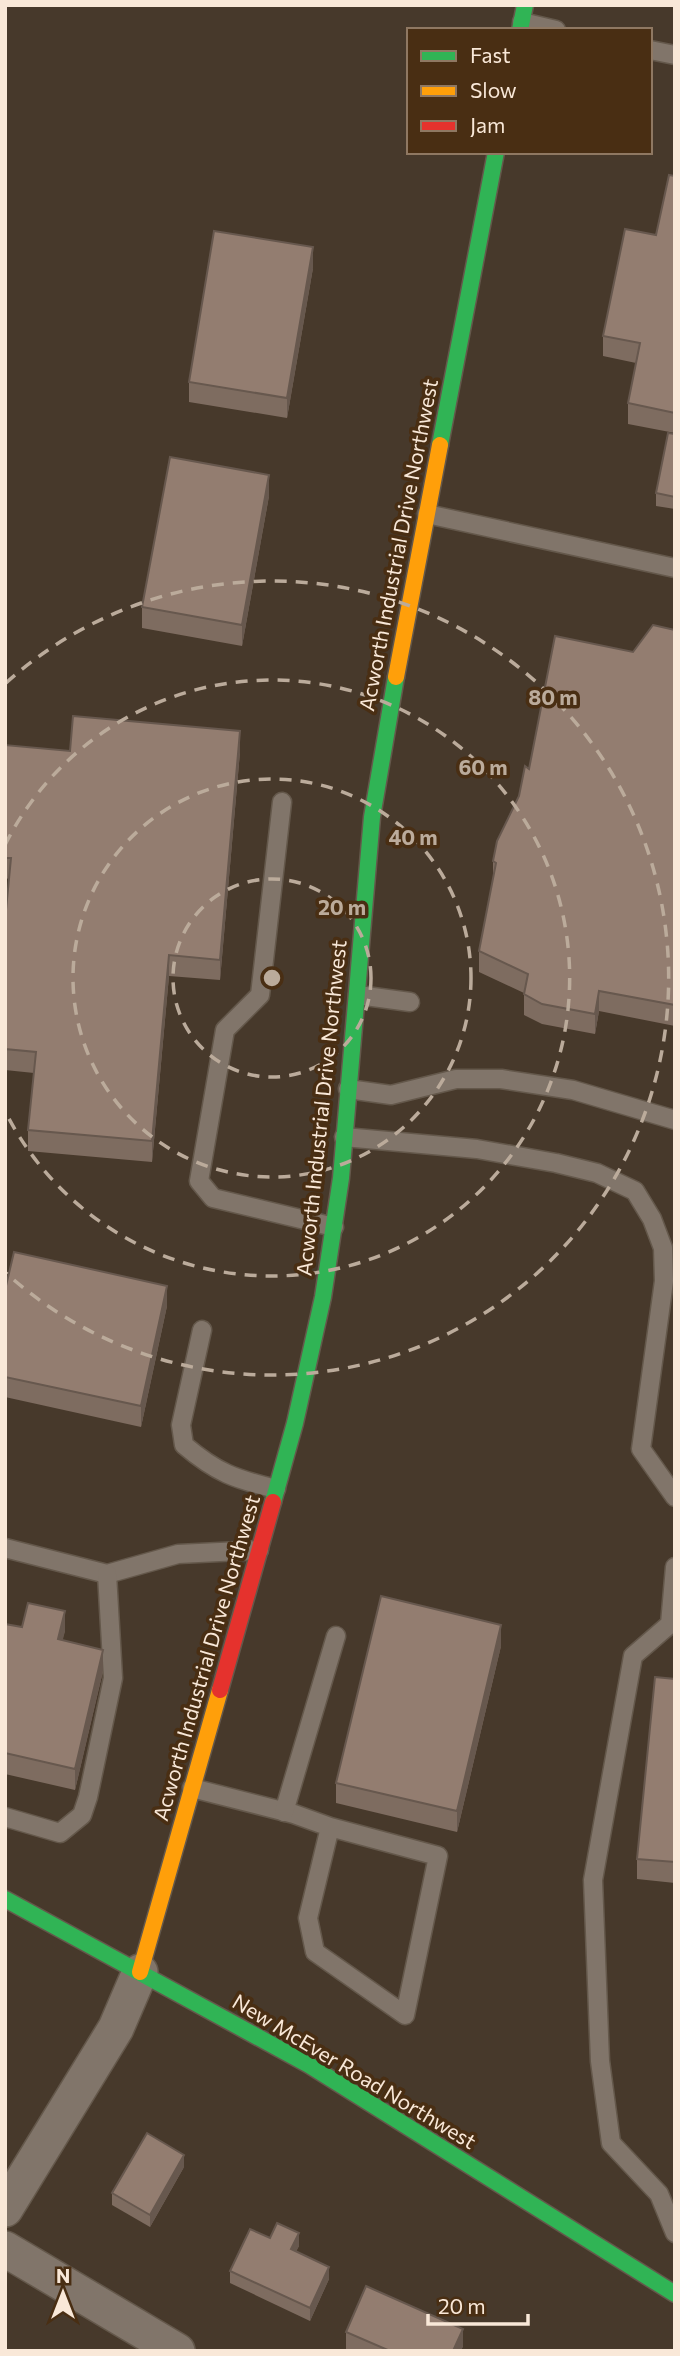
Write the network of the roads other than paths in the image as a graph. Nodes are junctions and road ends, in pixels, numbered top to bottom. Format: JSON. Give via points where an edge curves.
{"nodes":[{"id":1,"x":522,"y":19,"type":"edge"},
{"id":2,"x":550,"y":28,"type":"edge"},
{"id":3,"x":652,"y":50,"type":"edge"},
{"id":4,"x":675,"y":55,"type":"edge"},
{"id":5,"x":496,"y":154,"type":"edge"},
{"id":6,"x":427,"y":514,"type":"junction"},
{"id":7,"x":675,"y":568,"type":"edge"},
{"id":8,"x":282,"y":802,"type":"dead end"},
{"id":9,"x":358,"y":995,"type":"junction"},
{"id":10,"x":410,"y":1002,"type":"dead end"},
{"id":11,"x":348,"y":1089,"type":"junction"},
{"id":12,"x":675,"y":1120,"type":"edge"},
{"id":13,"x":344,"y":1137,"type":"junction"},
{"id":14,"x":334,"y":1227,"type":"junction"},
{"id":15,"x":202,"y":1329,"type":"dead end"},
{"id":16,"x":276,"y":1489,"type":"junction"},
{"id":17,"x":675,"y":1497,"type":"edge"},
{"id":18,"x":5,"y":1548,"type":"edge"},
{"id":19,"x":259,"y":1550,"type":"junction"},
{"id":20,"x":675,"y":1567,"type":"edge"},
{"id":21,"x":107,"y":1574,"type":"junction"},
{"id":22,"x":336,"y":1636,"type":"dead end"},
{"id":23,"x":192,"y":1788,"type":"junction"},
{"id":24,"x":284,"y":1812,"type":"junction"},
{"id":25,"x":5,"y":1817,"type":"edge"},
{"id":26,"x":330,"y":1827,"type":"junction"},
{"id":27,"x":5,"y":1899,"type":"edge"},
{"id":28,"x":140,"y":1972,"type":"junction"},
{"id":29,"x":5,"y":2209,"type":"edge"},
{"id":30,"x":675,"y":2232,"type":"edge"},
{"id":31,"x":5,"y":2249,"type":"edge"},
{"id":32,"x":675,"y":2294,"type":"edge"},
{"id":33,"x":177,"y":2351,"type":"edge"}],
"edges":[{"from":1,"to":2,"type":"lane"},
{"from":3,"to":4,"type":"lane"},
{"from":5,"to":6,"type":"street","name":"Acworth Industrial Drive Northwest"},
{"from":6,"to":7,"type":"lane"},
{"from":6,"to":9,"type":"street","name":"Acworth Industrial Drive Northwest","via":[[379,766]]},
{"from":8,"to":14,"type":"lane","via":[[260,995],[225,1030],[199,1181],[213,1198]]},
{"from":9,"to":10,"type":"lane"},
{"from":9,"to":11,"type":"street","name":"Acworth Industrial Drive Northwest"},
{"from":11,"to":12,"type":"lane","via":[[391,1095],[456,1079],[500,1079],[572,1090]]},
{"from":11,"to":13,"type":"street","name":"Acworth Industrial Drive Northwest"},
{"from":13,"to":14,"type":"street","name":"Acworth Industrial Drive Northwest"},
{"from":13,"to":17,"type":"lane","via":[[477,1149],[556,1163],[597,1173],[635,1191],[663,1248],[664,1280],[641,1449]]},
{"from":14,"to":16,"type":"street","name":"Acworth Industrial Drive Northwest","via":[[308,1366]]},
{"from":15,"to":16,"type":"lane","via":[[181,1425],[184,1445],[235,1479]]},
{"from":16,"to":19,"type":"street","name":"Acworth Industrial Drive Northwest"},
{"from":18,"to":21,"type":"lane"},
{"from":19,"to":21,"type":"lane","via":[[178,1554]]},
{"from":19,"to":23,"type":"street","name":"Acworth Industrial Drive Northwest"},
{"from":20,"to":30,"type":"lane","via":[[670,1624],[634,1656],[593,1880],[600,2061],[611,2143],[659,2194]]},
{"from":21,"to":25,"type":"lane","via":[[113,1678],[82,1815],[60,1833]]},
{"from":22,"to":24,"type":"lane"},
{"from":23,"to":24,"type":"lane"},
{"from":23,"to":28,"type":"street","name":"Acworth Industrial Drive Northwest"},
{"from":24,"to":26,"type":"lane"},
{"from":26,"to":26,"type":"lane","via":[[309,1918],[315,1952],[405,2015],[438,1856]]},
{"from":27,"to":28,"type":"street","name":"New McEver Road Northwest"},
{"from":28,"to":29,"type":"street","via":[[116,2028]]},
{"from":28,"to":32,"type":"street","name":"New McEver Road Northwest","via":[[309,2065]]},
{"from":31,"to":33,"type":"street"}]}
